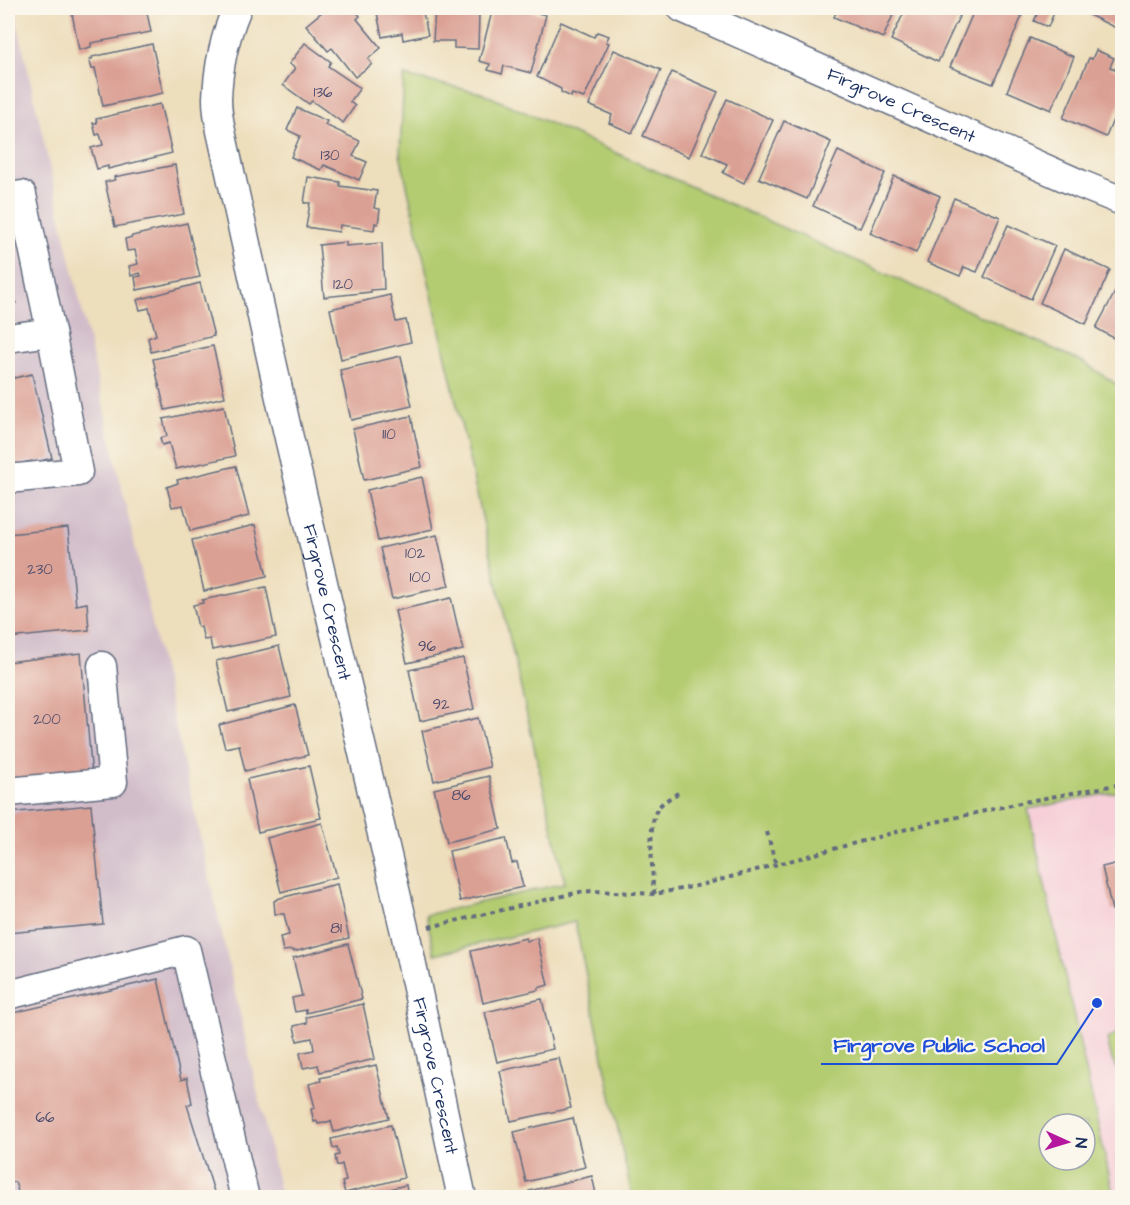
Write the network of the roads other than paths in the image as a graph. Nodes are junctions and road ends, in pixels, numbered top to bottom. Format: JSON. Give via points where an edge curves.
{"nodes":[{"id":1,"x":237,"y":8,"type":"edge"},
{"id":2,"x":682,"y":8,"type":"edge"},
{"id":3,"x":8,"y":197,"type":"edge"},
{"id":4,"x":1122,"y":201,"type":"edge"},
{"id":5,"x":51,"y":332,"type":"junction"},
{"id":6,"x":8,"y":338,"type":"edge"},
{"id":7,"x":8,"y":479,"type":"edge"},
{"id":8,"x":102,"y":666,"type":"dead end"},
{"id":9,"x":8,"y":792,"type":"edge"},
{"id":10,"x":8,"y":995,"type":"edge"},
{"id":11,"x":245,"y":1197,"type":"edge"},
{"id":12,"x":462,"y":1197,"type":"edge"}],
"edges":[{"from":1,"to":12,"type":"street","name":"Firgrove Crescent","via":[[220,60],[217,100],[221,131]]},
{"from":2,"to":4,"type":"street","name":"Firgrove Crescent"},
{"from":3,"to":5,"type":"street","via":[[22,195]]},
{"from":5,"to":6,"type":"street"},
{"from":5,"to":7,"type":"street","via":[[78,472]]},
{"from":8,"to":9,"type":"street","via":[[113,782]]},
{"from":10,"to":11,"type":"street","via":[[186,950]]}]}
